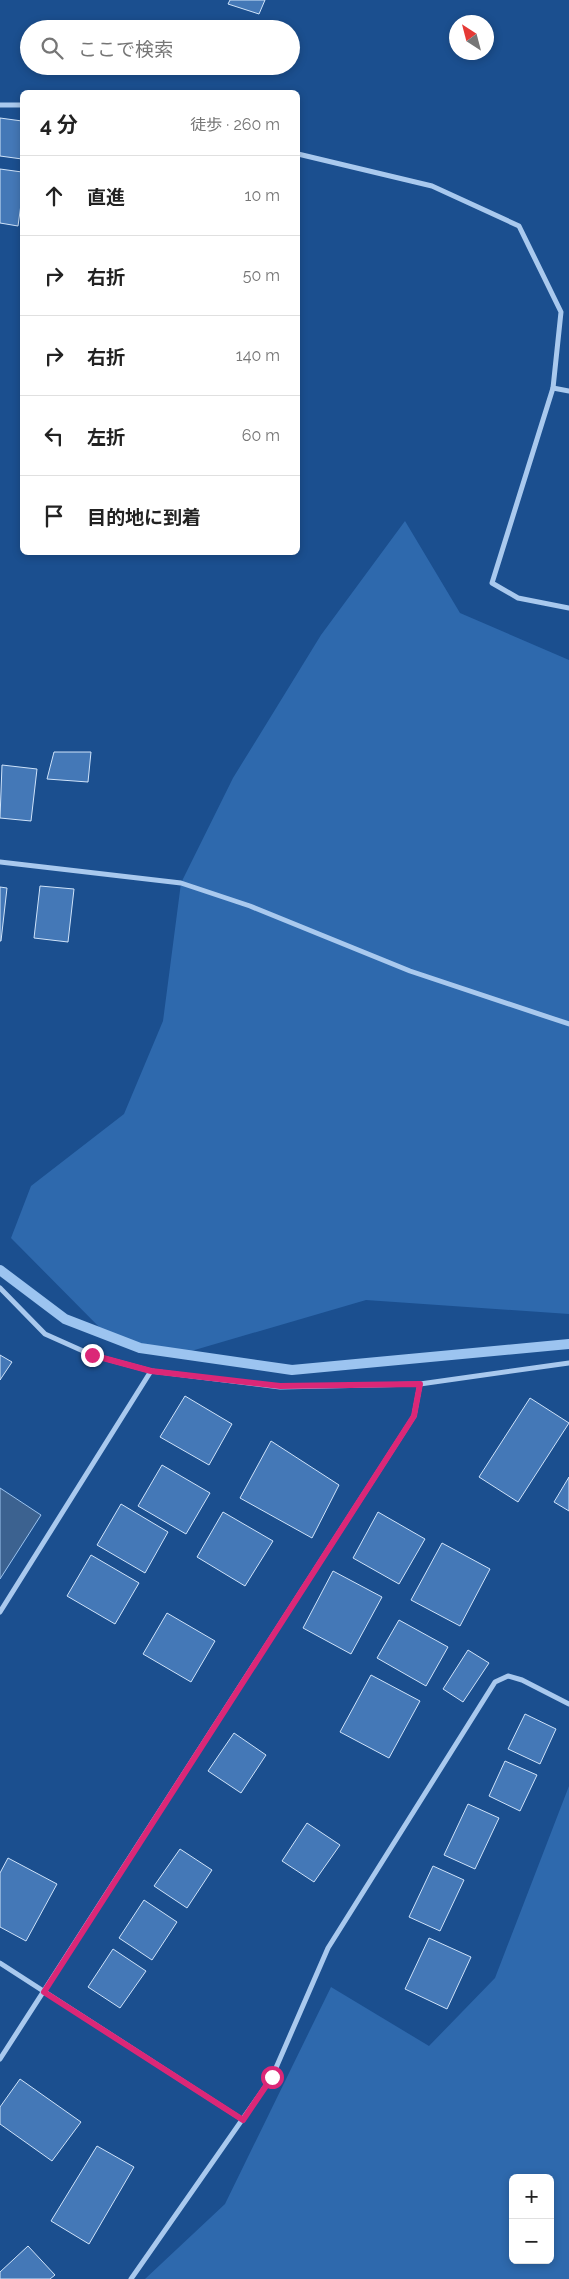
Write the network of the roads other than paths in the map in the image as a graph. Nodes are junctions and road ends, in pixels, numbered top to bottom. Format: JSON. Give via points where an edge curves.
{"nodes":[{"id":1,"x":0,"y":105,"type":"edge"},
{"id":2,"x":20,"y":105,"type":"edge"},
{"id":3,"x":300,"y":154,"type":"edge"},
{"id":4,"x":553,"y":388,"type":"junction"},
{"id":5,"x":569,"y":391,"type":"edge"},
{"id":6,"x":569,"y":608,"type":"edge"},
{"id":7,"x":0,"y":862,"type":"edge"},
{"id":8,"x":569,"y":1024,"type":"edge"},
{"id":9,"x":0,"y":1288,"type":"edge"},
{"id":10,"x":569,"y":1363,"type":"edge"},
{"id":11,"x":151,"y":1371,"type":"junction"},
{"id":12,"x":420,"y":1384,"type":"junction"},
{"id":13,"x":0,"y":1612,"type":"edge"},
{"id":14,"x":569,"y":1704,"type":"edge"},
{"id":15,"x":0,"y":1963,"type":"edge"},
{"id":16,"x":44,"y":1992,"type":"junction"},
{"id":17,"x":0,"y":2059,"type":"edge"},
{"id":18,"x":243,"y":2120,"type":"junction"},
{"id":19,"x":130,"y":2279,"type":"edge"}],
"edges":[{"from":1,"to":2,"type":"street"},
{"from":3,"to":4,"type":"street","via":[[432,186],[519,226],[561,312]]},
{"from":4,"to":5,"type":"street"},
{"from":4,"to":6,"type":"street","via":[[492,583],[518,598]]},
{"from":7,"to":8,"type":"street","via":[[181,883],[250,906],[410,971]]},
{"from":9,"to":11,"type":"street","via":[[45,1334],[92,1355]]},
{"from":10,"to":12,"type":"street"},
{"from":11,"to":12,"type":"street","via":[[280,1386]]},
{"from":11,"to":13,"type":"street"},
{"from":12,"to":16,"type":"street","via":[[414,1416]]},
{"from":14,"to":18,"type":"street","via":[[522,1680],[508,1676],[495,1682],[328,1948],[272,2077]]},
{"from":15,"to":16,"type":"street"},
{"from":16,"to":17,"type":"street"},
{"from":16,"to":18,"type":"street"},
{"from":18,"to":19,"type":"street"}]}
